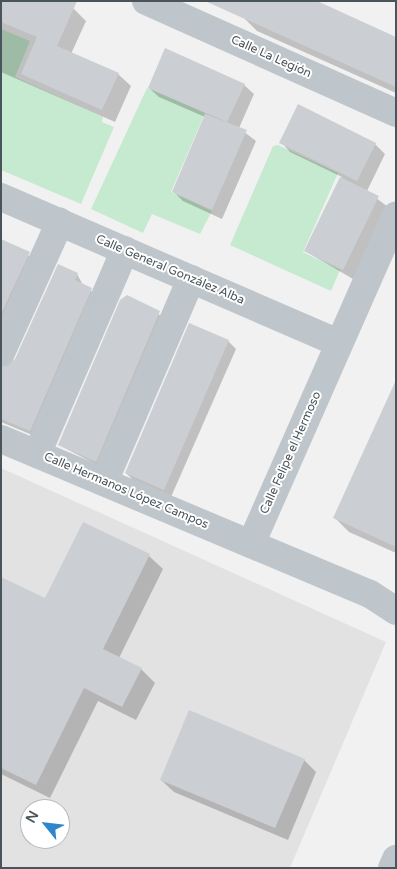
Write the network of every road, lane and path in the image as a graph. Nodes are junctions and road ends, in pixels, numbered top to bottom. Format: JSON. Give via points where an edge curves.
{"nodes":[{"id":1,"x":146,"y":1,"type":"edge"},
{"id":2,"x":396,"y":113,"type":"edge"},
{"id":3,"x":1,"y":197,"type":"edge"},
{"id":4,"x":396,"y":216,"type":"edge"},
{"id":5,"x":60,"y":222,"type":"junction"},
{"id":6,"x":125,"y":250,"type":"junction"},
{"id":7,"x":190,"y":279,"type":"junction"},
{"id":8,"x":339,"y":343,"type":"junction"},
{"id":9,"x":1,"y":353,"type":"edge"},
{"id":10,"x":1,"y":439,"type":"edge"},
{"id":11,"x":37,"y":454,"type":"junction"},
{"id":12,"x":104,"y":482,"type":"junction"},
{"id":13,"x":251,"y":544,"type":"junction"},
{"id":14,"x":396,"y":611,"type":"edge"},
{"id":15,"x":396,"y":859,"type":"edge"},
{"id":16,"x":392,"y":868,"type":"edge"}],
"edges":[{"from":1,"to":2,"type":"street","name":"Calle La Legión"},
{"from":3,"to":5,"type":"street","name":"Calle General González Alba"},
{"from":4,"to":8,"type":"street","name":"Calle Felipe el Hermoso"},
{"from":5,"to":6,"type":"street","name":"Calle General González Alba"},
{"from":5,"to":9,"type":"street"},
{"from":6,"to":7,"type":"street","name":"Calle General González Alba"},
{"from":6,"to":11,"type":"street"},
{"from":7,"to":8,"type":"street","name":"Calle General González Alba"},
{"from":7,"to":12,"type":"street"},
{"from":8,"to":13,"type":"street","name":"Calle Felipe el Hermoso"},
{"from":10,"to":11,"type":"street","name":"Calle Hermanos López Campos"},
{"from":11,"to":12,"type":"street","name":"Calle Hermanos López Campos"},
{"from":12,"to":13,"type":"street","name":"Calle Hermanos López Campos"},
{"from":13,"to":14,"type":"street","via":[[370,594]]},
{"from":15,"to":16,"type":"street"}]}
